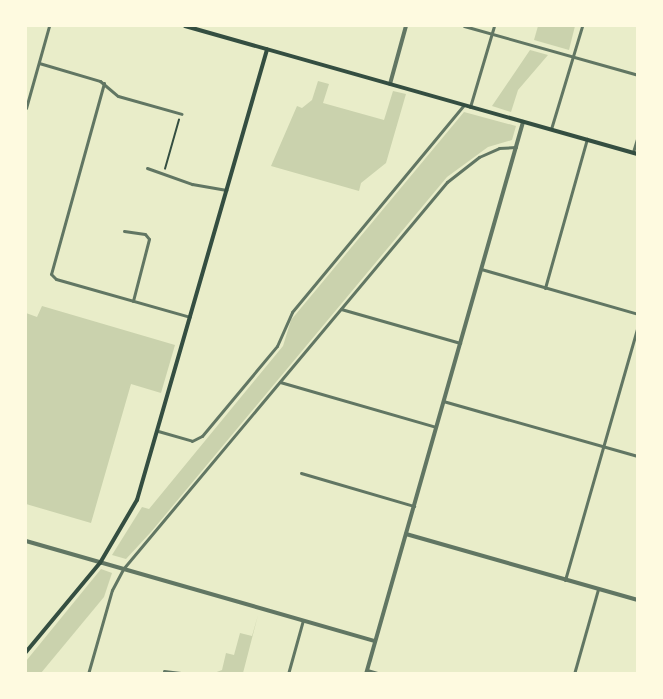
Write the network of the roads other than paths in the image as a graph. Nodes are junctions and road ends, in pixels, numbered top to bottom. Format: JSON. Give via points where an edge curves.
{"nodes":[{"id":1,"x":49,"y":26,"type":"edge"},
{"id":2,"x":186,"y":26,"type":"edge"},
{"id":3,"x":406,"y":26,"type":"edge"},
{"id":4,"x":464,"y":26,"type":"edge"},
{"id":5,"x":494,"y":26,"type":"edge"},
{"id":6,"x":582,"y":26,"type":"edge"},
{"id":7,"x":491,"y":33,"type":"junction"},
{"id":8,"x":267,"y":49,"type":"junction"},
{"id":9,"x":573,"y":57,"type":"junction"},
{"id":10,"x":39,"y":63,"type":"junction"},
{"id":11,"x":638,"y":75,"type":"edge"},
{"id":12,"x":104,"y":83,"type":"junction"},
{"id":13,"x":390,"y":84,"type":"junction"},
{"id":14,"x":464,"y":105,"type":"junction"},
{"id":15,"x":470,"y":107,"type":"junction"},
{"id":16,"x":26,"y":108,"type":"edge"},
{"id":17,"x":182,"y":114,"type":"dead end"},
{"id":18,"x":523,"y":122,"type":"junction"},
{"id":19,"x":551,"y":129,"type":"junction"},
{"id":20,"x":638,"y":136,"type":"edge"},
{"id":21,"x":587,"y":139,"type":"junction"},
{"id":22,"x":516,"y":147,"type":"junction"},
{"id":23,"x":635,"y":153,"type":"edge"},
{"id":24,"x":147,"y":168,"type":"dead end"},
{"id":25,"x":226,"y":190,"type":"junction"},
{"id":26,"x":124,"y":231,"type":"dead end"},
{"id":27,"x":481,"y":269,"type":"junction"},
{"id":28,"x":545,"y":288,"type":"junction"},
{"id":29,"x":133,"y":301,"type":"junction"},
{"id":30,"x":341,"y":309,"type":"junction"},
{"id":31,"x":638,"y":314,"type":"edge"},
{"id":32,"x":190,"y":317,"type":"junction"},
{"id":33,"x":638,"y":326,"type":"edge"},
{"id":34,"x":460,"y":343,"type":"junction"},
{"id":35,"x":280,"y":382,"type":"junction"},
{"id":36,"x":443,"y":401,"type":"junction"},
{"id":37,"x":436,"y":427,"type":"junction"},
{"id":38,"x":158,"y":431,"type":"junction"},
{"id":39,"x":603,"y":446,"type":"junction"},
{"id":40,"x":638,"y":456,"type":"edge"},
{"id":41,"x":301,"y":473,"type":"dead end"},
{"id":42,"x":414,"y":506,"type":"junction"},
{"id":43,"x":406,"y":534,"type":"junction"},
{"id":44,"x":26,"y":541,"type":"edge"},
{"id":45,"x":100,"y":563,"type":"junction"},
{"id":46,"x":123,"y":569,"type":"junction"},
{"id":47,"x":565,"y":580,"type":"junction"},
{"id":48,"x":598,"y":589,"type":"junction"},
{"id":49,"x":638,"y":600,"type":"edge"},
{"id":50,"x":303,"y":620,"type":"junction"},
{"id":51,"x":375,"y":641,"type":"junction"},
{"id":52,"x":26,"y":652,"type":"edge"},
{"id":53,"x":164,"y":671,"type":"dead end"},
{"id":54,"x":367,"y":672,"type":"edge"},
{"id":55,"x":88,"y":674,"type":"edge"},
{"id":56,"x":187,"y":674,"type":"edge"},
{"id":57,"x":288,"y":674,"type":"edge"},
{"id":58,"x":381,"y":674,"type":"edge"},
{"id":59,"x":574,"y":674,"type":"edge"}],
"edges":[{"from":1,"to":10,"type":"street"},
{"from":2,"to":8,"type":"main road"},
{"from":3,"to":13,"type":"street"},
{"from":4,"to":7,"type":"street"},
{"from":5,"to":7,"type":"street"},
{"from":6,"to":9,"type":"street"},
{"from":7,"to":9,"type":"street"},
{"from":7,"to":15,"type":"street"},
{"from":8,"to":13,"type":"main road"},
{"from":8,"to":25,"type":"main road"},
{"from":9,"to":11,"type":"street"},
{"from":9,"to":19,"type":"street"},
{"from":10,"to":12,"type":"street"},
{"from":10,"to":16,"type":"street"},
{"from":12,"to":17,"type":"street","via":[[118,96]]},
{"from":12,"to":29,"type":"street","via":[[52,278]]},
{"from":13,"to":14,"type":"main road"},
{"from":14,"to":15,"type":"main road"},
{"from":14,"to":38,"type":"street","via":[[292,312],[277,346],[202,436],[192,441]]},
{"from":15,"to":18,"type":"main road"},
{"from":18,"to":19,"type":"main road"},
{"from":18,"to":22,"type":"street"},
{"from":19,"to":21,"type":"main road"},
{"from":20,"to":23,"type":"street"},
{"from":21,"to":23,"type":"main road"},
{"from":21,"to":28,"type":"street"},
{"from":22,"to":27,"type":"street"},
{"from":22,"to":30,"type":"street","via":[[499,148],[479,157],[447,182]]},
{"from":24,"to":25,"type":"street","via":[[195,185]]},
{"from":25,"to":32,"type":"main road"},
{"from":26,"to":29,"type":"street","via":[[137,232],[149,239]]},
{"from":27,"to":28,"type":"street"},
{"from":27,"to":34,"type":"street"},
{"from":28,"to":31,"type":"street"},
{"from":29,"to":32,"type":"street"},
{"from":30,"to":34,"type":"street"},
{"from":30,"to":35,"type":"street"},
{"from":32,"to":38,"type":"main road"},
{"from":33,"to":39,"type":"street"},
{"from":34,"to":36,"type":"street"},
{"from":35,"to":37,"type":"street"},
{"from":35,"to":46,"type":"street"},
{"from":36,"to":37,"type":"street"},
{"from":36,"to":39,"type":"street"},
{"from":37,"to":42,"type":"street"},
{"from":38,"to":45,"type":"main road","via":[[135,506]]},
{"from":39,"to":40,"type":"street"},
{"from":39,"to":47,"type":"street"},
{"from":41,"to":42,"type":"street"},
{"from":42,"to":43,"type":"street"},
{"from":43,"to":47,"type":"street"},
{"from":43,"to":51,"type":"street"},
{"from":44,"to":45,"type":"street"},
{"from":45,"to":46,"type":"street"},
{"from":45,"to":52,"type":"main road"},
{"from":46,"to":50,"type":"street"},
{"from":46,"to":55,"type":"street","via":[[112,590]]},
{"from":47,"to":48,"type":"street"},
{"from":48,"to":49,"type":"street"},
{"from":48,"to":59,"type":"street"},
{"from":50,"to":51,"type":"street"},
{"from":50,"to":57,"type":"street"},
{"from":51,"to":54,"type":"street"},
{"from":53,"to":56,"type":"street"},
{"from":54,"to":58,"type":"street"}]}
